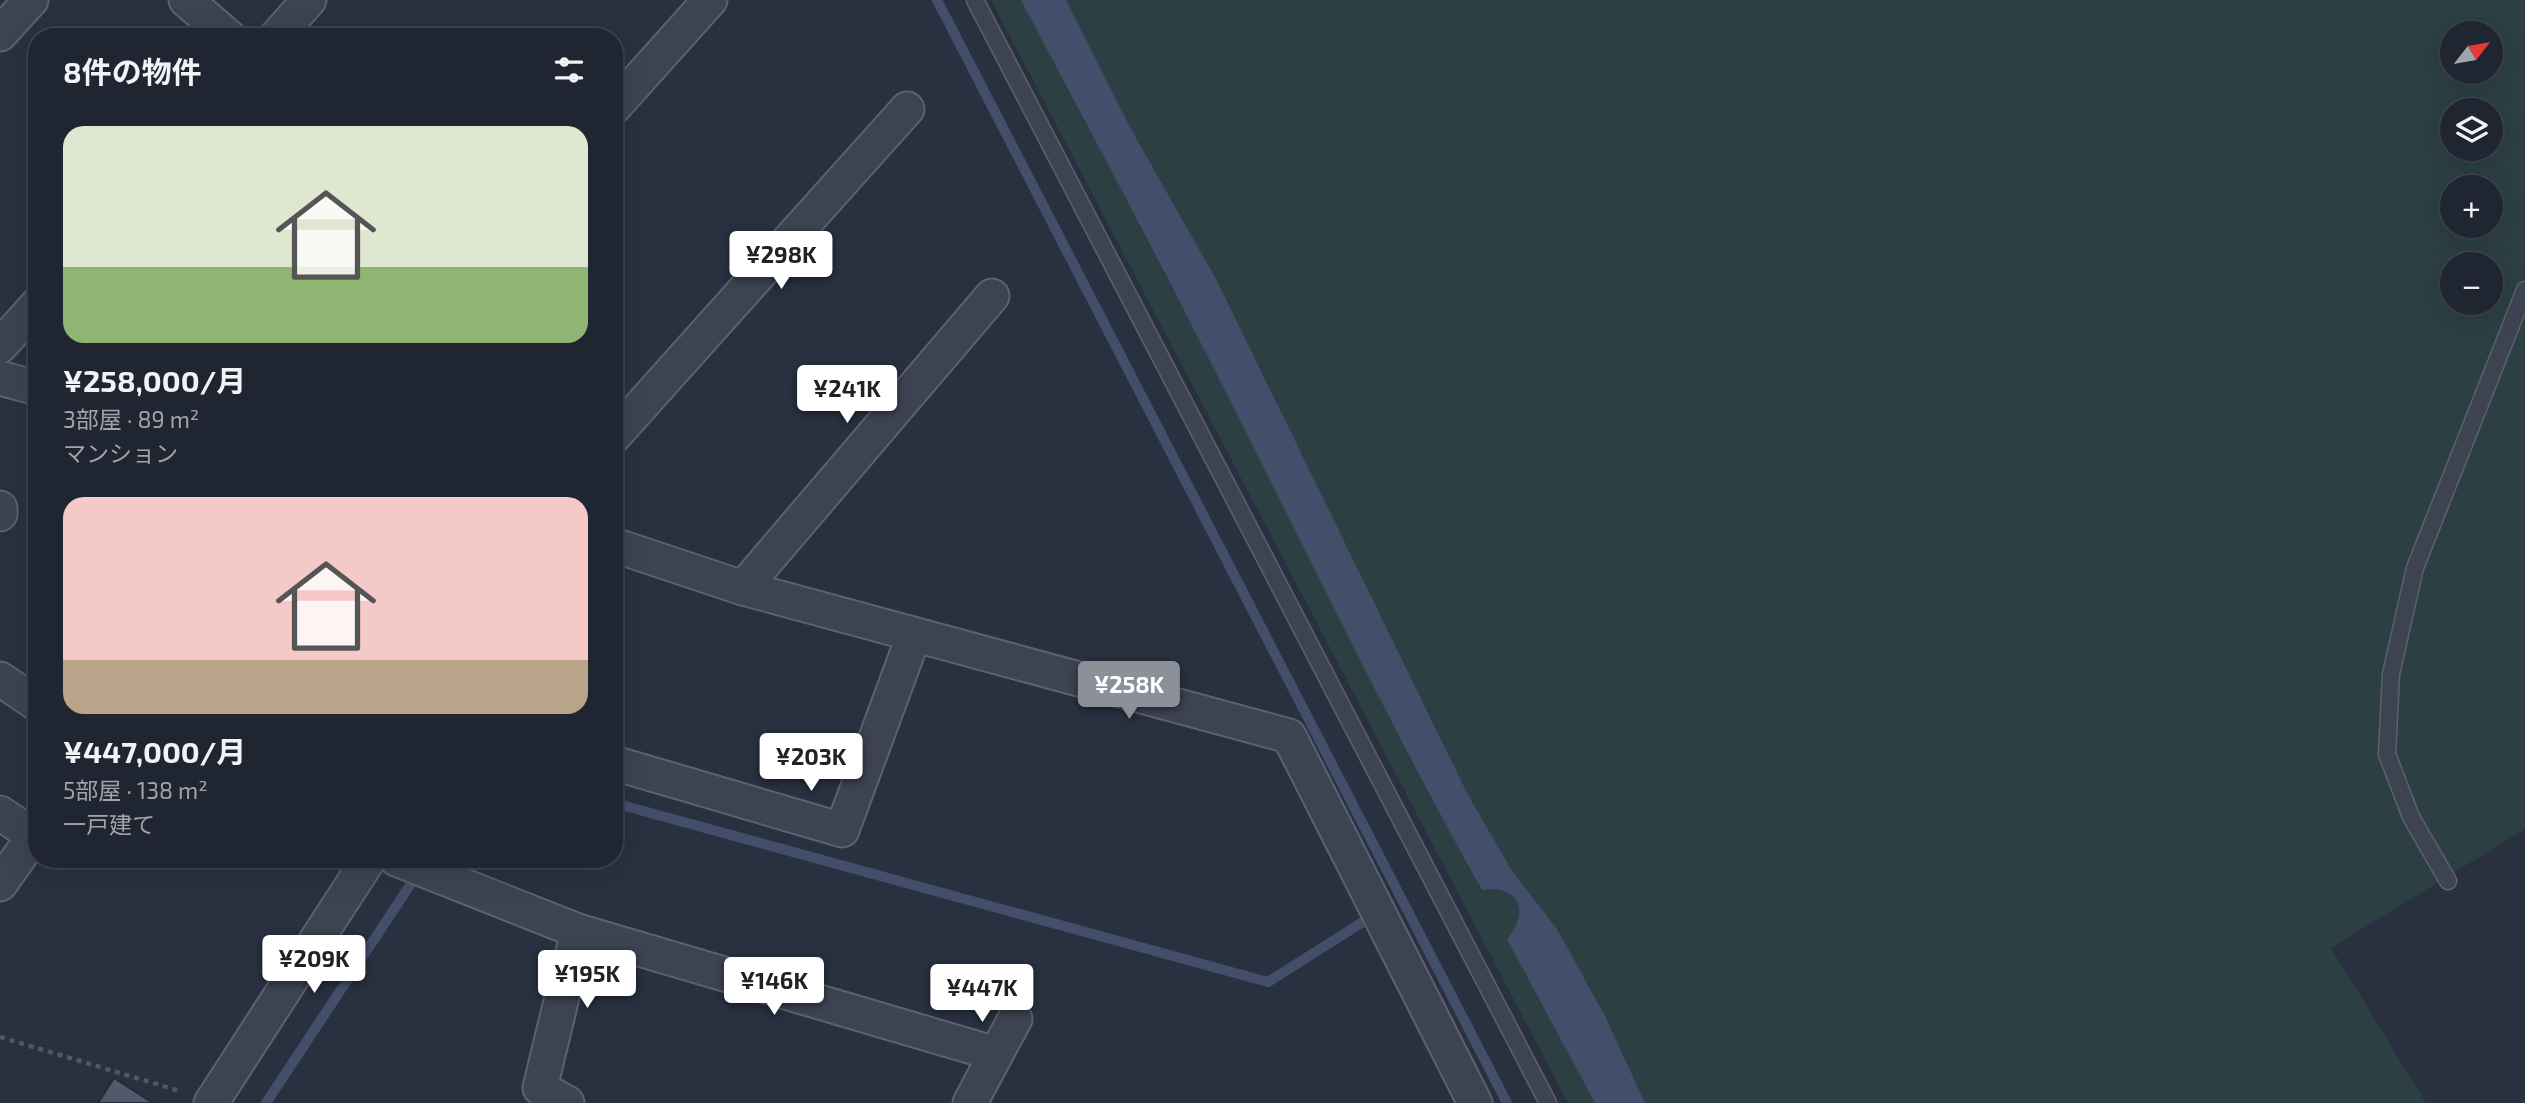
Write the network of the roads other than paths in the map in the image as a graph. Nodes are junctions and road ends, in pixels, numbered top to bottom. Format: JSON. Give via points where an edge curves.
{"nodes":[{"id":1,"x":31,"y":0,"type":"edge"},
{"id":2,"x":186,"y":0,"type":"edge"},
{"id":3,"x":309,"y":0,"type":"edge"},
{"id":4,"x":710,"y":0,"type":"edge"},
{"id":5,"x":975,"y":0,"type":"edge"},
{"id":6,"x":219,"y":28,"type":"edge"},
{"id":7,"x":284,"y":28,"type":"edge"},
{"id":8,"x":0,"y":34,"type":"edge"},
{"id":9,"x":623,"y":97,"type":"edge"},
{"id":10,"x":907,"y":109,"type":"dead end"},
{"id":11,"x":2525,"y":290,"type":"edge"},
{"id":12,"x":992,"y":296,"type":"dead end"},
{"id":13,"x":28,"y":315,"type":"edge"},
{"id":14,"x":0,"y":346,"type":"edge"},
{"id":15,"x":0,"y":378,"type":"edge"},
{"id":16,"x":28,"y":386,"type":"edge"},
{"id":17,"x":623,"y":426,"type":"edge"},
{"id":18,"x":0,"y":508,"type":"edge"},
{"id":19,"x":0,"y":514,"type":"edge"},
{"id":20,"x":623,"y":548,"type":"edge"},
{"id":21,"x":743,"y":588,"type":"junction"},
{"id":22,"x":914,"y":635,"type":"junction"},
{"id":23,"x":0,"y":679,"type":"edge"},
{"id":24,"x":28,"y":698,"type":"edge"},
{"id":25,"x":623,"y":766,"type":"edge"},
{"id":26,"x":0,"y":813,"type":"edge"},
{"id":27,"x":28,"y":830,"type":"edge"},
{"id":28,"x":28,"y":844,"type":"edge"},
{"id":29,"x":363,"y":868,"type":"edge"},
{"id":30,"x":419,"y":868,"type":"edge"},
{"id":31,"x":2448,"y":881,"type":"dead end"},
{"id":32,"x":0,"y":884,"type":"edge"},
{"id":33,"x":578,"y":930,"type":"junction"},
{"id":34,"x":1015,"y":1019,"type":"dead end"},
{"id":35,"x":996,"y":1054,"type":"junction"},
{"id":36,"x":212,"y":1102,"type":"edge"},
{"id":37,"x":567,"y":1103,"type":"edge"},
{"id":38,"x":970,"y":1103,"type":"edge"},
{"id":39,"x":1475,"y":1103,"type":"edge"},
{"id":40,"x":1548,"y":1103,"type":"edge"}],
"edges":[{"from":1,"to":8,"type":"street"},
{"from":2,"to":6,"type":"street"},
{"from":3,"to":7,"type":"street"},
{"from":4,"to":9,"type":"street"},
{"from":5,"to":40,"type":"lane"},
{"from":10,"to":17,"type":"street"},
{"from":11,"to":31,"type":"lane","via":[[2414,568],[2391,674],[2387,754],[2411,817]]},
{"from":12,"to":21,"type":"street"},
{"from":13,"to":14,"type":"street"},
{"from":15,"to":16,"type":"street"},
{"from":18,"to":19,"type":"street"},
{"from":20,"to":21,"type":"street"},
{"from":21,"to":22,"type":"street"},
{"from":22,"to":25,"type":"street","via":[[842,830]]},
{"from":22,"to":39,"type":"street","via":[[1289,736]]},
{"from":23,"to":24,"type":"street"},
{"from":26,"to":27,"type":"street"},
{"from":28,"to":32,"type":"street"},
{"from":29,"to":36,"type":"street"},
{"from":30,"to":33,"type":"street"},
{"from":33,"to":35,"type":"street"},
{"from":33,"to":37,"type":"street","via":[[540,1088]]},
{"from":34,"to":35,"type":"street"},
{"from":35,"to":38,"type":"street"}]}
